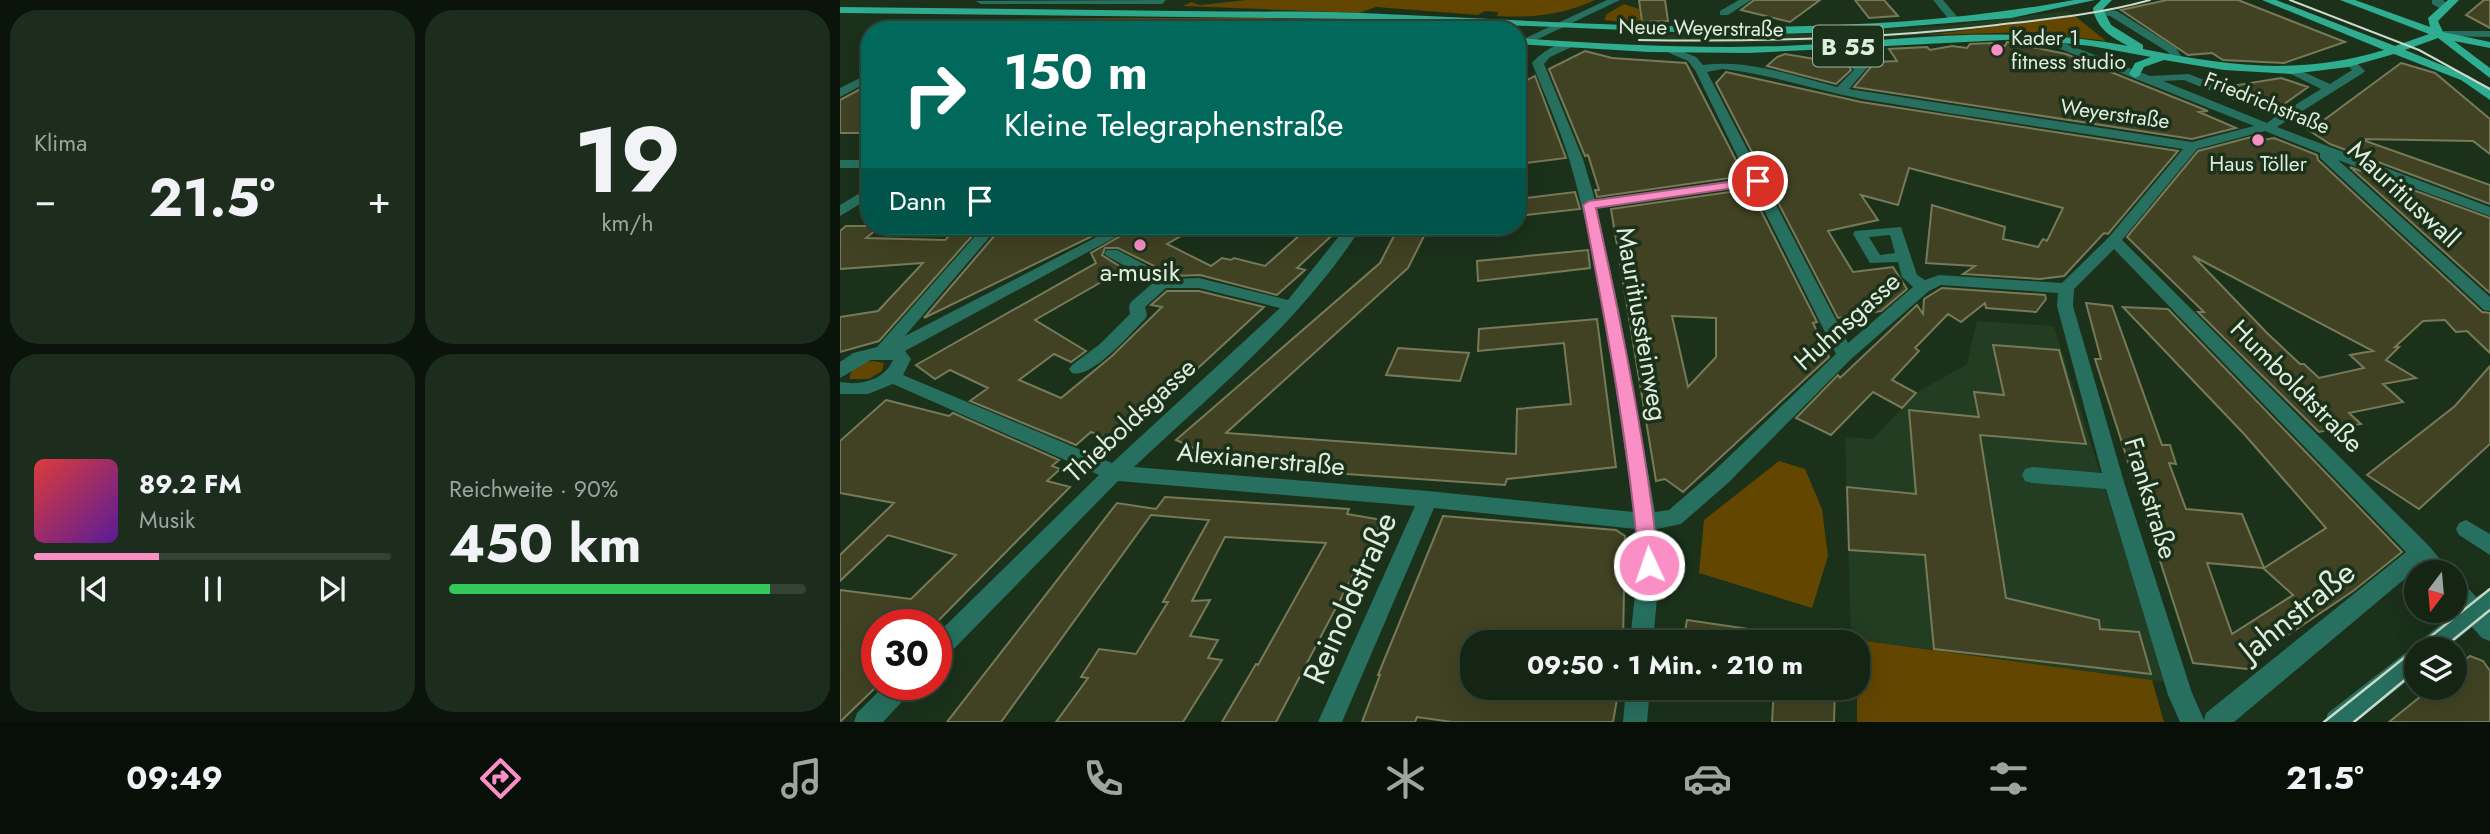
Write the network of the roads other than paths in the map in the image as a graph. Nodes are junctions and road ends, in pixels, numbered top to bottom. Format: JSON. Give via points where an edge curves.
{"nodes":[{"id":1,"x":884,"y":0,"type":"edge"},
{"id":2,"x":927,"y":0,"type":"edge"},
{"id":3,"x":1162,"y":0,"type":"edge"},
{"id":4,"x":1615,"y":0,"type":"edge"},
{"id":5,"x":1746,"y":0,"type":"edge"},
{"id":6,"x":1938,"y":0,"type":"edge"},
{"id":7,"x":2090,"y":0,"type":"edge"},
{"id":8,"x":2107,"y":0,"type":"edge"},
{"id":9,"x":2267,"y":0,"type":"edge"},
{"id":10,"x":2345,"y":0,"type":"edge"},
{"id":11,"x":980,"y":1,"type":"edge"},
{"id":12,"x":2445,"y":3,"type":"edge"},
{"id":13,"x":845,"y":10,"type":"edge"},
{"id":14,"x":945,"y":11,"type":"junction"},
{"id":15,"x":1106,"y":12,"type":"junction"},
{"id":16,"x":2098,"y":12,"type":"junction"},
{"id":17,"x":1724,"y":13,"type":"dead end"},
{"id":18,"x":1140,"y":18,"type":"junction"},
{"id":19,"x":840,"y":19,"type":"edge"},
{"id":20,"x":1955,"y":20,"type":"junction"},
{"id":21,"x":916,"y":21,"type":"edge"},
{"id":22,"x":985,"y":21,"type":"edge"},
{"id":23,"x":1096,"y":21,"type":"edge"},
{"id":24,"x":1136,"y":21,"type":"edge"},
{"id":25,"x":1190,"y":21,"type":"edge"},
{"id":26,"x":1460,"y":21,"type":"edge"},
{"id":27,"x":1526,"y":24,"type":"edge"},
{"id":28,"x":1563,"y":26,"type":"junction"},
{"id":29,"x":2439,"y":34,"type":"junction"},
{"id":30,"x":2490,"y":34,"type":"edge"},
{"id":31,"x":2026,"y":36,"type":"junction"},
{"id":32,"x":1526,"y":41,"type":"edge"},
{"id":33,"x":1526,"y":43,"type":"edge"},
{"id":34,"x":1570,"y":45,"type":"junction"},
{"id":35,"x":2490,"y":45,"type":"edge"},
{"id":36,"x":1669,"y":49,"type":"junction"},
{"id":37,"x":1753,"y":50,"type":"junction"},
{"id":38,"x":2393,"y":50,"type":"junction"},
{"id":39,"x":2457,"y":50,"type":"junction"},
{"id":40,"x":2490,"y":53,"type":"edge"},
{"id":41,"x":2161,"y":56,"type":"junction"},
{"id":42,"x":2177,"y":59,"type":"junction"},
{"id":43,"x":1833,"y":60,"type":"dead end"},
{"id":44,"x":2350,"y":62,"type":"junction"},
{"id":45,"x":1744,"y":68,"type":"junction"},
{"id":46,"x":1700,"y":69,"type":"junction"},
{"id":47,"x":2485,"y":70,"type":"edge"},
{"id":48,"x":2293,"y":71,"type":"junction"},
{"id":49,"x":2141,"y":76,"type":"junction"},
{"id":50,"x":861,"y":81,"type":"edge"},
{"id":51,"x":2329,"y":88,"type":"junction"},
{"id":52,"x":1840,"y":91,"type":"junction"},
{"id":53,"x":840,"y":93,"type":"edge"},
{"id":54,"x":2490,"y":96,"type":"edge"},
{"id":55,"x":2286,"y":117,"type":"junction"},
{"id":56,"x":2270,"y":126,"type":"junction"},
{"id":57,"x":2192,"y":146,"type":"junction"},
{"id":58,"x":2316,"y":147,"type":"junction"},
{"id":59,"x":840,"y":164,"type":"edge"},
{"id":60,"x":861,"y":164,"type":"edge"},
{"id":61,"x":1758,"y":181,"type":"junction"},
{"id":62,"x":861,"y":197,"type":"edge"},
{"id":63,"x":1589,"y":205,"type":"junction"},
{"id":64,"x":840,"y":212,"type":"edge"},
{"id":65,"x":2490,"y":212,"type":"edge"},
{"id":66,"x":985,"y":235,"type":"edge"},
{"id":67,"x":1112,"y":235,"type":"edge"},
{"id":68,"x":1348,"y":235,"type":"edge"},
{"id":69,"x":2114,"y":240,"type":"junction"},
{"id":70,"x":1112,"y":253,"type":"dead end"},
{"id":71,"x":1905,"y":256,"type":"dead end"},
{"id":72,"x":1164,"y":281,"type":"junction"},
{"id":73,"x":1923,"y":287,"type":"junction"},
{"id":74,"x":2066,"y":288,"type":"junction"},
{"id":75,"x":1292,"y":306,"type":"junction"},
{"id":76,"x":2490,"y":306,"type":"edge"},
{"id":77,"x":891,"y":354,"type":"junction"},
{"id":78,"x":1845,"y":355,"type":"junction"},
{"id":79,"x":1078,"y":369,"type":"dead end"},
{"id":80,"x":890,"y":377,"type":"junction"},
{"id":81,"x":841,"y":385,"type":"edge"},
{"id":82,"x":1114,"y":473,"type":"junction"},
{"id":83,"x":2032,"y":474,"type":"dead end"},
{"id":84,"x":2114,"y":482,"type":"junction"},
{"id":85,"x":1428,"y":499,"type":"junction"},
{"id":86,"x":1646,"y":522,"type":"junction"},
{"id":87,"x":2466,"y":528,"type":"dead end"},
{"id":88,"x":2490,"y":545,"type":"edge"},
{"id":89,"x":2421,"y":552,"type":"junction"},
{"id":90,"x":2429,"y":560,"type":"edge"},
{"id":91,"x":2482,"y":605,"type":"edge"},
{"id":92,"x":1643,"y":630,"type":"edge"},
{"id":93,"x":2490,"y":631,"type":"edge"},
{"id":94,"x":952,"y":635,"type":"edge"},
{"id":95,"x":2443,"y":637,"type":"edge"},
{"id":96,"x":2404,"y":668,"type":"edge"},
{"id":97,"x":887,"y":700,"type":"edge"},
{"id":98,"x":1637,"y":700,"type":"edge"},
{"id":99,"x":866,"y":722,"type":"edge"},
{"id":100,"x":1330,"y":722,"type":"edge"},
{"id":101,"x":1635,"y":722,"type":"edge"},
{"id":102,"x":2192,"y":722,"type":"edge"},
{"id":103,"x":2215,"y":722,"type":"edge"},
{"id":104,"x":2337,"y":722,"type":"edge"}],
"edges":[{"from":1,"to":13,"type":"main road"},
{"from":2,"to":14,"type":"main road","number":"B 55"},
{"from":3,"to":11,"type":"street"},
{"from":3,"to":18,"type":"street"},
{"from":4,"to":28,"type":"street"},
{"from":5,"to":17,"type":"street"},
{"from":6,"to":20,"type":"street"},
{"from":7,"to":20,"type":"main road","name":"Neue Weyerstraße","number":"B 55"},
{"from":8,"to":16,"type":"main road"},
{"from":9,"to":38,"type":"main road"},
{"from":10,"to":29,"type":"main road"},
{"from":11,"to":15,"type":"main road","number":"B 55"},
{"from":12,"to":29,"type":"main road","via":[[2432,20]]},
{"from":13,"to":14,"type":"main road"},
{"from":14,"to":15,"type":"main road"},
{"from":14,"to":22,"type":"main road","number":"B 55"},
{"from":15,"to":18,"type":"main road","number":"B 55"},
{"from":16,"to":41,"type":"main road","via":[[2115,34]]},
{"from":16,"to":42,"type":"street","via":[[2113,13],[2172,50]]},
{"from":18,"to":23,"type":"main road","number":"B 55"},
{"from":18,"to":24,"type":"street"},
{"from":18,"to":25,"type":"main road","number":"B 55"},
{"from":18,"to":26,"type":"main road","number":"B 55","via":[[1357,16]]},
{"from":19,"to":21,"type":"main road"},
{"from":20,"to":28,"type":"main road","name":"Neue Weyerstraße","number":"B 55","via":[[1747,32]]},
{"from":27,"to":28,"type":"main road","number":"B 55"},
{"from":28,"to":32,"type":"street"},
{"from":29,"to":30,"type":"street"},
{"from":29,"to":35,"type":"main road"},
{"from":29,"to":38,"type":"main road"},
{"from":29,"to":39,"type":"main road"},
{"from":31,"to":37,"type":"main road","name":"Neue Weyerstraße","number":"B 55"},
{"from":31,"to":41,"type":"main road","name":"Neue Weyerstraße","number":"B 55"},
{"from":31,"to":49,"type":"street","name":"Friedrichstraße"},
{"from":33,"to":34,"type":"main road","name":"Neue Weyerstraße","number":"B 55"},
{"from":34,"to":36,"type":"main road","name":"Neue Weyerstraße","number":"B 55"},
{"from":34,"to":63,"type":"street","name":"Mauritiussteinweg","via":[[1538,63]]},
{"from":36,"to":37,"type":"main road","name":"Neue Weyerstraße","number":"B 55"},
{"from":36,"to":46,"type":"street","via":[[1692,59]]},
{"from":37,"to":45,"type":"street"},
{"from":38,"to":39,"type":"main road","number":"B 55"},
{"from":38,"to":44,"type":"main road","number":"B 55"},
{"from":38,"to":54,"type":"main road","via":[[2465,78]]},
{"from":39,"to":40,"type":"main road","number":"B 55"},
{"from":39,"to":47,"type":"main road"},
{"from":41,"to":42,"type":"main road","name":"Neue Weyerstraße","number":"B 55"},
{"from":41,"to":49,"type":"main road","via":[[2139,65]]},
{"from":42,"to":48,"type":"main road","name":"Neue Weyerstraße","number":"B 55"},
{"from":43,"to":52,"type":"street","via":[[1861,62]]},
{"from":44,"to":48,"type":"main road","number":"B 55"},
{"from":44,"to":51,"type":"street","name":"Weyerstraße","via":[[2359,71]]},
{"from":45,"to":46,"type":"street","name":"Weyerstraße"},
{"from":45,"to":52,"type":"street","name":"Weyerstraße"},
{"from":46,"to":61,"type":"street"},
{"from":48,"to":51,"type":"street"},
{"from":49,"to":55,"type":"street","via":[[2185,76]]},
{"from":49,"to":56,"type":"street","name":"Friedrichstraße"},
{"from":50,"to":53,"type":"street"},
{"from":51,"to":55,"type":"street","name":"Weyerstraße"},
{"from":52,"to":57,"type":"street","name":"Weyerstraße"},
{"from":55,"to":56,"type":"street","name":"Weyerstraße"},
{"from":56,"to":57,"type":"street","name":"Weyerstraße"},
{"from":56,"to":58,"type":"street","name":"Friedrichstraße"},
{"from":57,"to":69,"type":"street"},
{"from":58,"to":65,"type":"street","name":"Friedrichstraße"},
{"from":58,"to":76,"type":"street","name":"Mauritiuswall"},
{"from":59,"to":60,"type":"street"},
{"from":61,"to":63,"type":"street"},
{"from":61,"to":78,"type":"street"},
{"from":62,"to":64,"type":"street"},
{"from":63,"to":86,"type":"street","name":"Mauritiussteinweg"},
{"from":66,"to":77,"type":"street"},
{"from":67,"to":77,"type":"street"},
{"from":68,"to":75,"type":"street","name":"Thieboldsgasse"},
{"from":69,"to":74,"type":"street"},
{"from":69,"to":89,"type":"street","name":"Humboldtstraße"},
{"from":70,"to":72,"type":"street"},
{"from":71,"to":73,"type":"street","via":[[1910,277]]},
{"from":72,"to":75,"type":"street","via":[[1199,283]]},
{"from":72,"to":79,"type":"street","via":[[1137,306],[1139,314],[1106,348]]},
{"from":73,"to":74,"type":"street","name":"Huhnsgasse","via":[[1948,280]]},
{"from":73,"to":78,"type":"street","name":"Huhnsgasse"},
{"from":74,"to":84,"type":"street","name":"Frankstraße","via":[[2065,306]]},
{"from":75,"to":82,"type":"street","name":"Thieboldsgasse"},
{"from":77,"to":80,"type":"street","via":[[901,365]]},
{"from":77,"to":81,"type":"street","via":[[862,357]]},
{"from":78,"to":86,"type":"street","name":"Huhnsgasse","via":[[1674,518]]},
{"from":80,"to":81,"type":"street","via":[[866,388]]},
{"from":80,"to":82,"type":"street","name":"Alexianerstraße"},
{"from":82,"to":85,"type":"street","name":"Alexianerstraße"},
{"from":82,"to":94,"type":"street","name":"Thieboldsgasse"},
{"from":83,"to":84,"type":"street"},
{"from":84,"to":102,"type":"street","name":"Frankstraße"},
{"from":85,"to":86,"type":"street","name":"Alexianerstraße"},
{"from":85,"to":100,"type":"street","name":"Reinoldstraße"},
{"from":86,"to":92,"type":"street","name":"Mauritiussteinweg","via":[[1649,565]]},
{"from":87,"to":88,"type":"street"},
{"from":89,"to":90,"type":"street","name":"Humboldtstraße"},
{"from":89,"to":103,"type":"street","name":"Jahnstraße"},
{"from":91,"to":93,"type":"street"},
{"from":91,"to":95,"type":"street"},
{"from":96,"to":104,"type":"street"},
{"from":97,"to":99,"type":"street"},
{"from":98,"to":101,"type":"street"}]}
